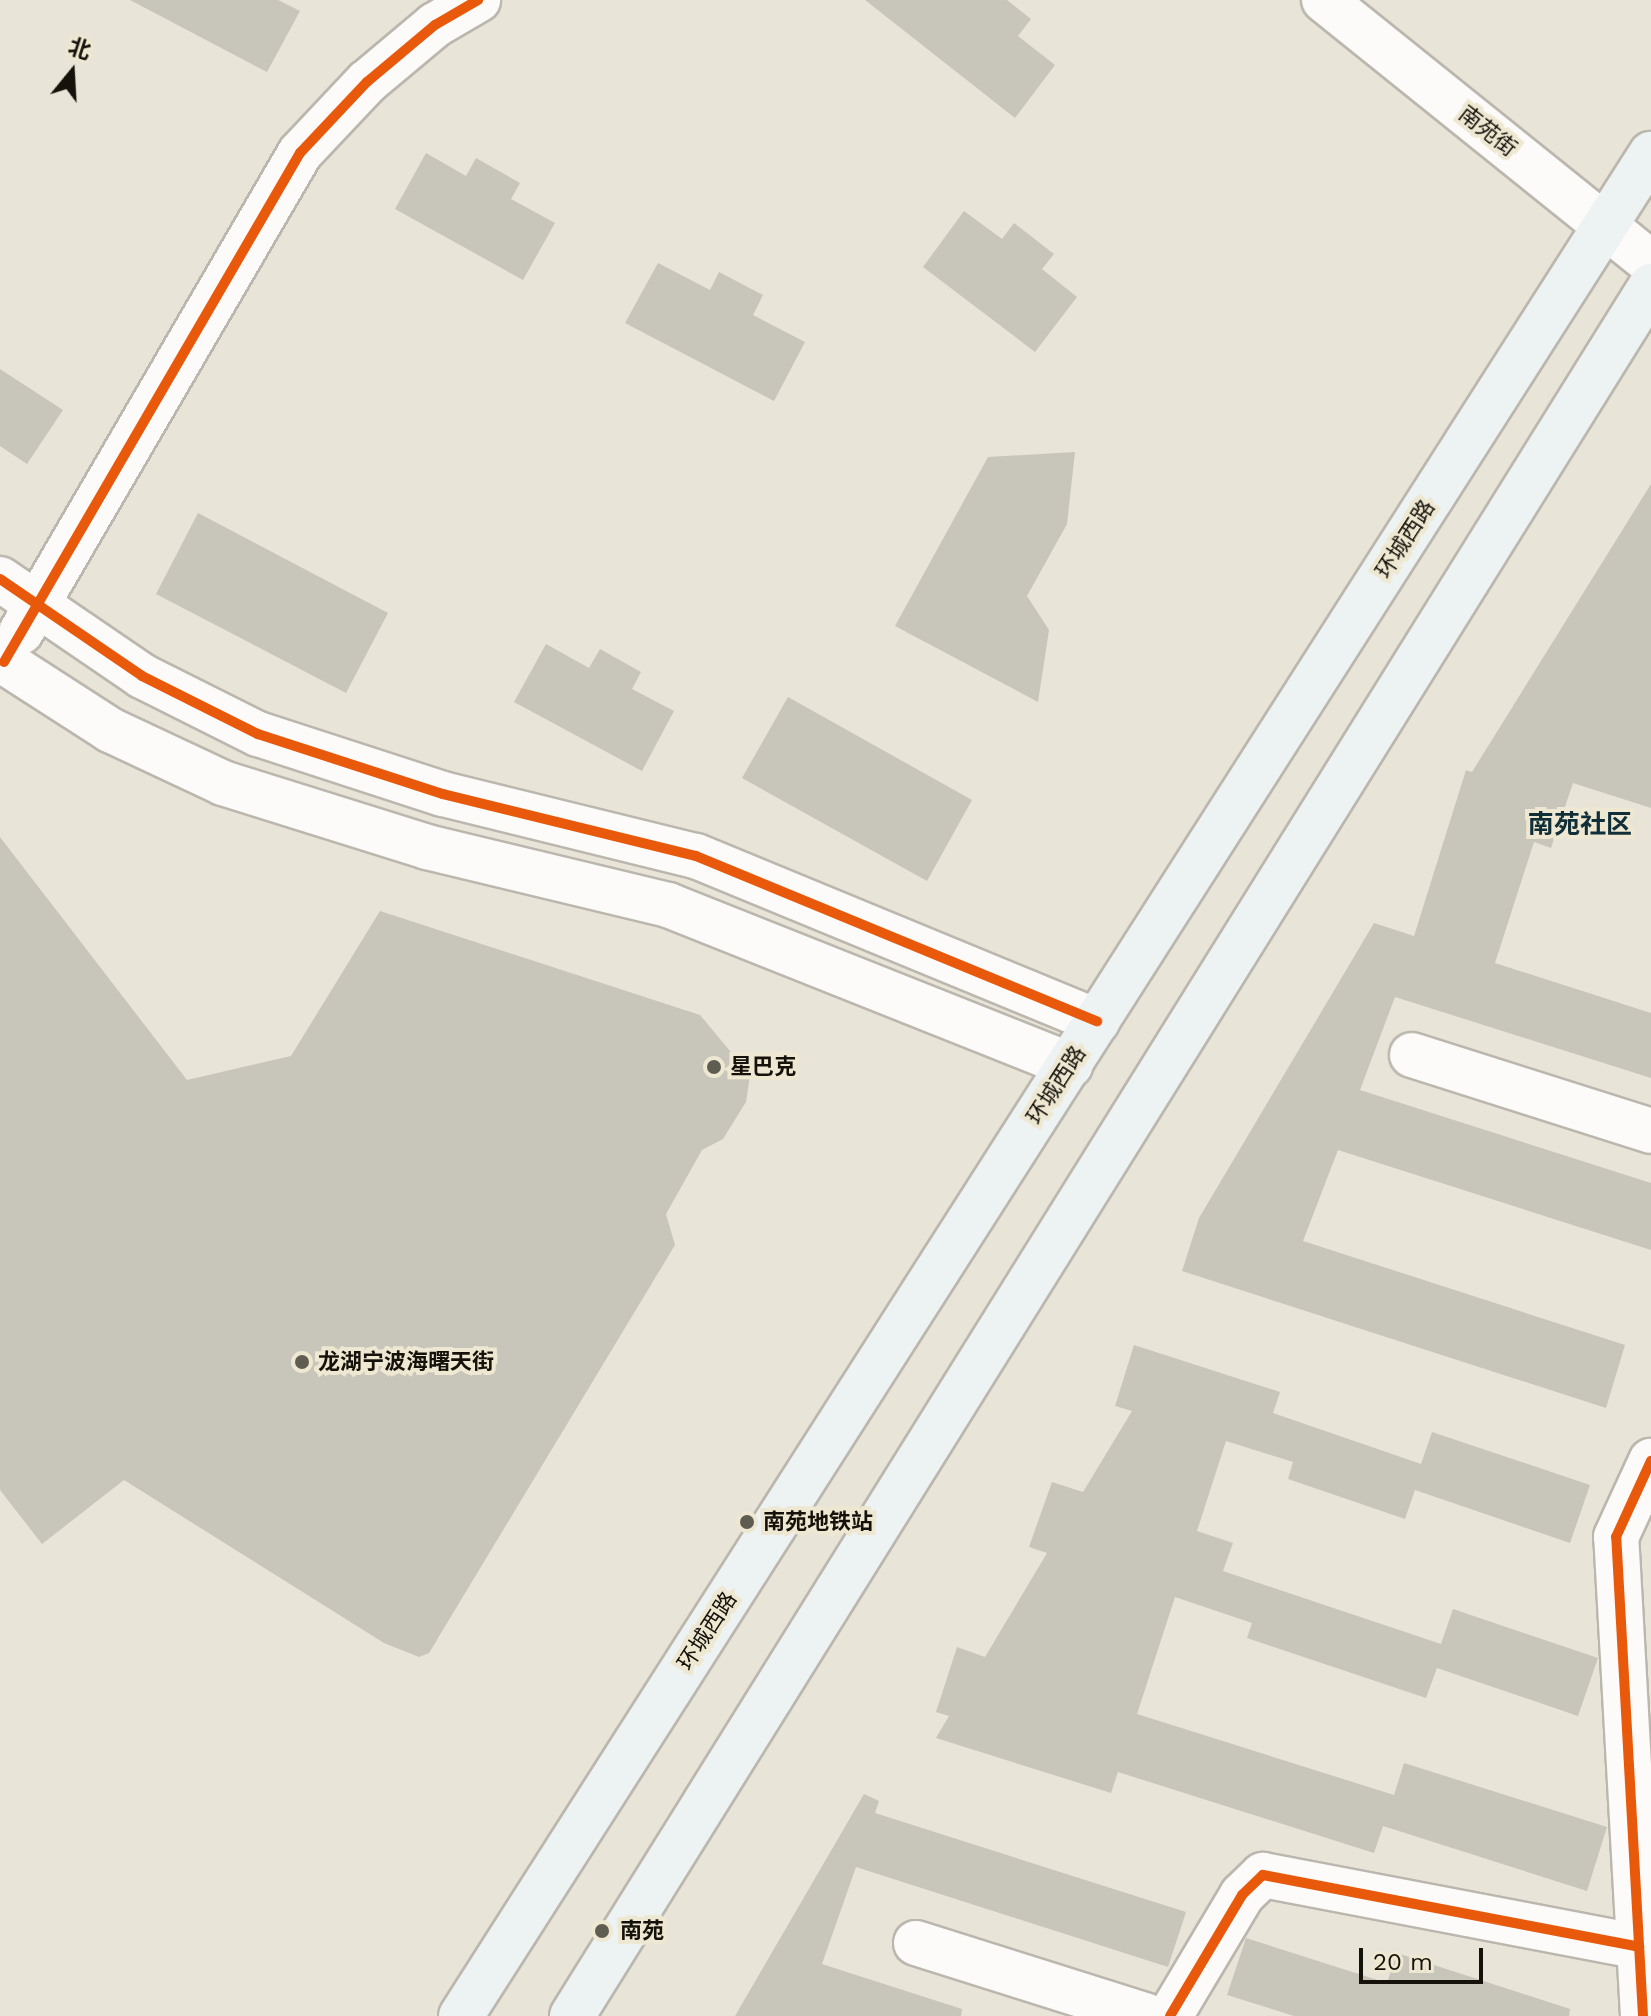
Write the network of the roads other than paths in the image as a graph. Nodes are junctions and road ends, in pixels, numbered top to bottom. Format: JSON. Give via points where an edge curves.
{"nodes":[{"id":1,"x":478,"y":0,"type":"edge"},
{"id":2,"x":1324,"y":0,"type":"edge"},
{"id":3,"x":1651,"y":154,"type":"edge"},
{"id":4,"x":1606,"y":224,"type":"junction"},
{"id":5,"x":1651,"y":263,"type":"edge"},
{"id":6,"x":1651,"y":286,"type":"edge"},
{"id":7,"x":0,"y":579,"type":"edge"},
{"id":8,"x":36,"y":609,"type":"junction"},
{"id":9,"x":2,"y":660,"type":"edge"},
{"id":10,"x":1097,"y":1021,"type":"junction"},
{"id":11,"x":1412,"y":1055,"type":"dead end"},
{"id":12,"x":1070,"y":1065,"type":"junction"},
{"id":13,"x":1651,"y":1131,"type":"edge"},
{"id":14,"x":1651,"y":1461,"type":"edge"},
{"id":15,"x":1638,"y":1682,"type":"edge"},
{"id":16,"x":1642,"y":1837,"type":"edge"},
{"id":17,"x":916,"y":1943,"type":"dead end"},
{"id":18,"x":1644,"y":1984,"type":"edge"},
{"id":19,"x":461,"y":2016,"type":"edge"},
{"id":20,"x":572,"y":2016,"type":"edge"},
{"id":21,"x":1147,"y":2016,"type":"edge"},
{"id":22,"x":1170,"y":2016,"type":"edge"}],
"edges":[{"from":1,"to":8,"type":"street","via":[[435,25],[367,82],[300,153]]},
{"from":2,"to":4,"type":"street","name":"南苑街"},
{"from":3,"to":4,"type":"main road","name":"环城西路"},
{"from":4,"to":5,"type":"street","name":"南苑街"},
{"from":4,"to":10,"type":"main road","name":"环城西路"},
{"from":6,"to":20,"type":"main road"},
{"from":7,"to":8,"type":"street"},
{"from":8,"to":9,"type":"street"},
{"from":8,"to":10,"type":"street","via":[[142,676],[258,734],[443,794],[696,856]]},
{"from":9,"to":12,"type":"street","via":[[110,730],[223,783],[427,847],[668,905]]},
{"from":10,"to":12,"type":"main road","name":"环城西路"},
{"from":11,"to":13,"type":"street"},
{"from":12,"to":19,"type":"main road","name":"环城西路"},
{"from":14,"to":15,"type":"street","via":[[1616,1537]]},
{"from":15,"to":16,"type":"street"},
{"from":16,"to":18,"type":"street"},
{"from":17,"to":21,"type":"street"},
{"from":18,"to":22,"type":"street","via":[[1263,1875],[1242,1895]]}]}
